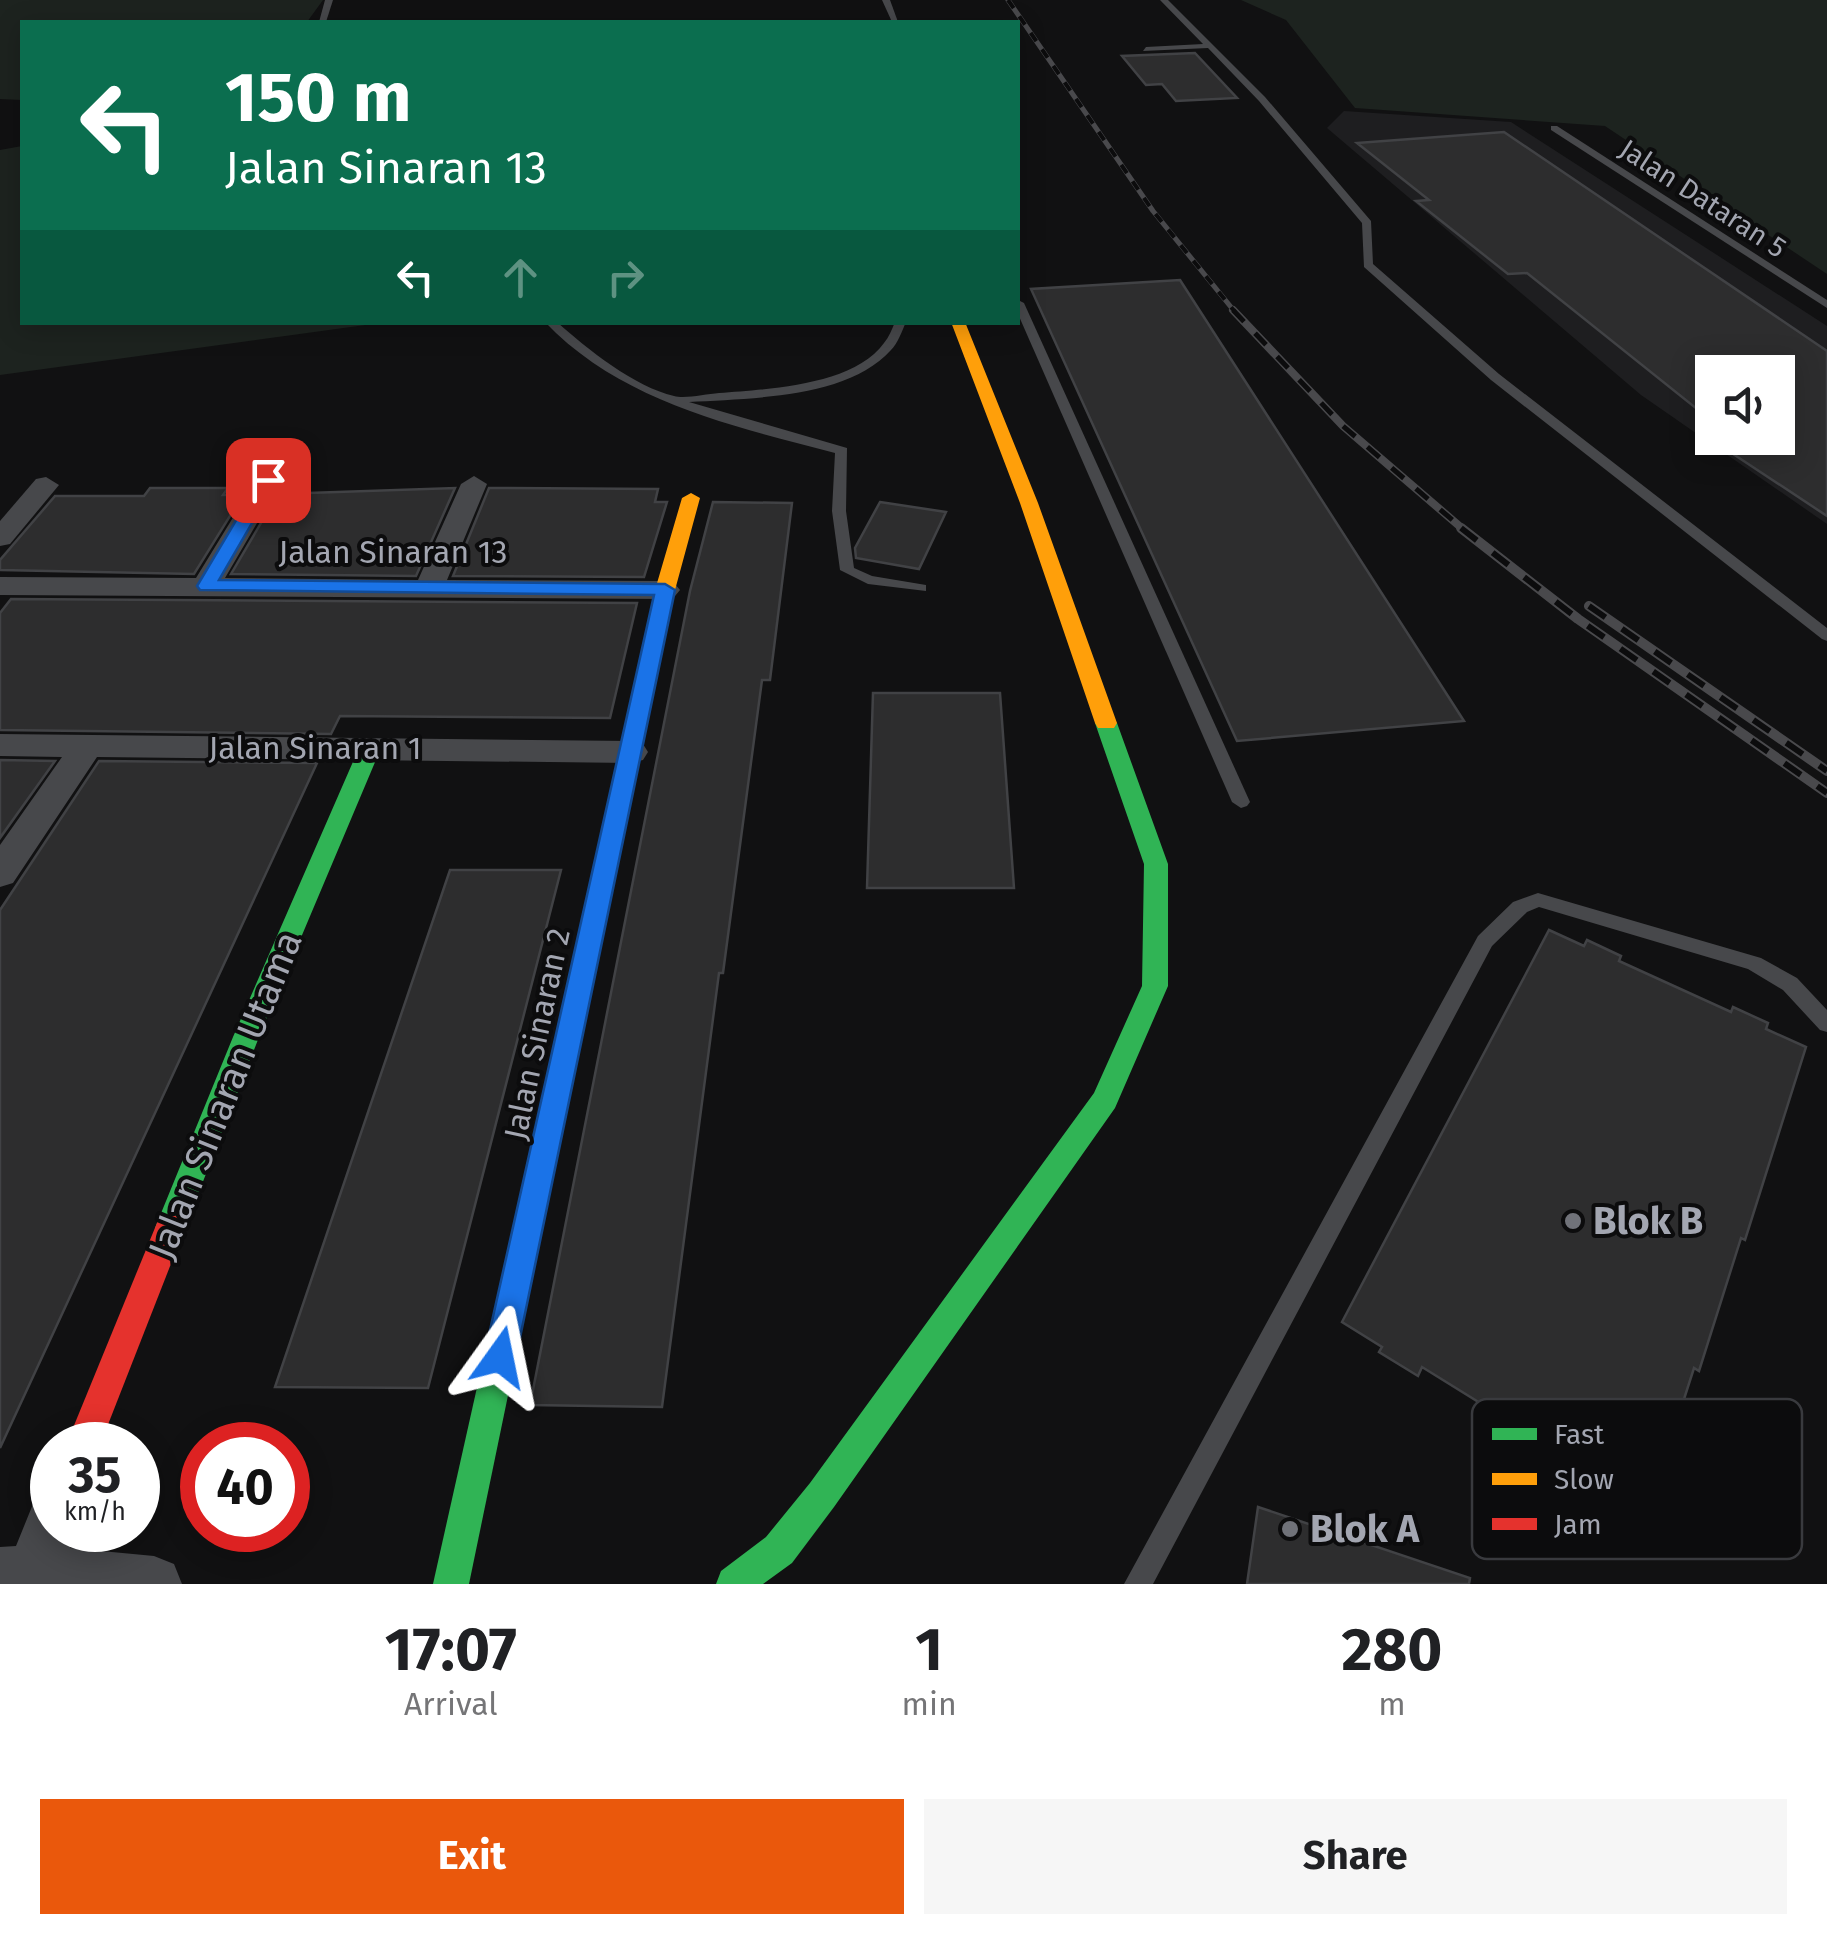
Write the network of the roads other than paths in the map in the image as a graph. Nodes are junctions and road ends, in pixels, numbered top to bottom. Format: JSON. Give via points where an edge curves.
{"nodes":[{"id":1,"x":1164,"y":0,"type":"edge"},
{"id":2,"x":1210,"y":46,"type":"junction"},
{"id":3,"x":1146,"y":48,"type":"dead end"},
{"id":4,"x":1554,"y":128,"type":"dead end"},
{"id":5,"x":1827,"y":305,"type":"edge"},
{"id":6,"x":1020,"y":306,"type":"edge"},
{"id":7,"x":553,"y":325,"type":"edge"},
{"id":8,"x":899,"y":325,"type":"edge"},
{"id":9,"x":959,"y":325,"type":"edge"},
{"id":10,"x":675,"y":400,"type":"junction"},
{"id":11,"x":268,"y":480,"type":"dead end"},
{"id":12,"x":474,"y":484,"type":"dead end"},
{"id":13,"x":46,"y":485,"type":"dead end"},
{"id":14,"x":691,"y":498,"type":"dead end"},
{"id":15,"x":0,"y":538,"type":"edge"},
{"id":16,"x":0,"y":586,"type":"edge"},
{"id":17,"x":206,"y":586,"type":"junction"},
{"id":18,"x":430,"y":586,"type":"junction"},
{"id":19,"x":921,"y":588,"type":"dead end"},
{"id":20,"x":665,"y":590,"type":"junction"},
{"id":21,"x":1827,"y":636,"type":"edge"},
{"id":22,"x":0,"y":745,"type":"edge"},
{"id":23,"x":87,"y":746,"type":"junction"},
{"id":24,"x":370,"y":748,"type":"junction"},
{"id":25,"x":631,"y":752,"type":"junction"},
{"id":26,"x":1241,"y":802,"type":"dead end"},
{"id":27,"x":0,"y":873,"type":"edge"},
{"id":28,"x":1827,"y":1024,"type":"edge"},
{"id":29,"x":93,"y":1422,"type":"edge"},
{"id":30,"x":32,"y":1552,"type":"edge"},
{"id":31,"x":16,"y":1574,"type":"edge"},
{"id":32,"x":154,"y":1584,"type":"edge"},
{"id":33,"x":452,"y":1584,"type":"edge"},
{"id":34,"x":734,"y":1584,"type":"edge"},
{"id":35,"x":1138,"y":1584,"type":"edge"}],
"edges":[{"from":1,"to":2,"type":"lane"},
{"from":2,"to":3,"type":"lane"},
{"from":2,"to":21,"type":"lane","via":[[1366,223],[1368,265],[1494,377]]},
{"from":4,"to":5,"type":"lane","name":"Jalan Dataran 5"},
{"from":6,"to":26,"type":"lane"},
{"from":7,"to":10,"type":"lane","via":[[602,367]]},
{"from":8,"to":10,"type":"lane","via":[[882,354],[837,380]]},
{"from":9,"to":34,"type":"street","via":[[1156,864],[1154,986],[1105,1100],[822,1494],[779,1550]]},
{"from":10,"to":19,"type":"lane","via":[[842,452],[840,526],[847,570]]},
{"from":11,"to":17,"type":"street"},
{"from":12,"to":18,"type":"street"},
{"from":13,"to":15,"type":"street"},
{"from":14,"to":20,"type":"street","name":"Jalan Sinaran 2"},
{"from":16,"to":17,"type":"street","name":"Jalan Sinaran 13"},
{"from":17,"to":18,"type":"street","name":"Jalan Sinaran 13"},
{"from":18,"to":20,"type":"street","name":"Jalan Sinaran 13"},
{"from":20,"to":25,"type":"street","name":"Jalan Sinaran 2"},
{"from":22,"to":23,"type":"street","name":"Jalan Sinaran 1"},
{"from":23,"to":24,"type":"street","name":"Jalan Sinaran 1"},
{"from":23,"to":27,"type":"street"},
{"from":24,"to":25,"type":"street","name":"Jalan Sinaran 1"},
{"from":24,"to":29,"type":"street","name":"Jalan Sinaran Utama"},
{"from":25,"to":33,"type":"street","name":"Jalan Sinaran 2"},
{"from":28,"to":35,"type":"lane","via":[[1790,984],[1754,963],[1538,900],[1520,907],[1486,941]]},
{"from":30,"to":31,"type":"street"},
{"from":31,"to":32,"type":"street"}]}
